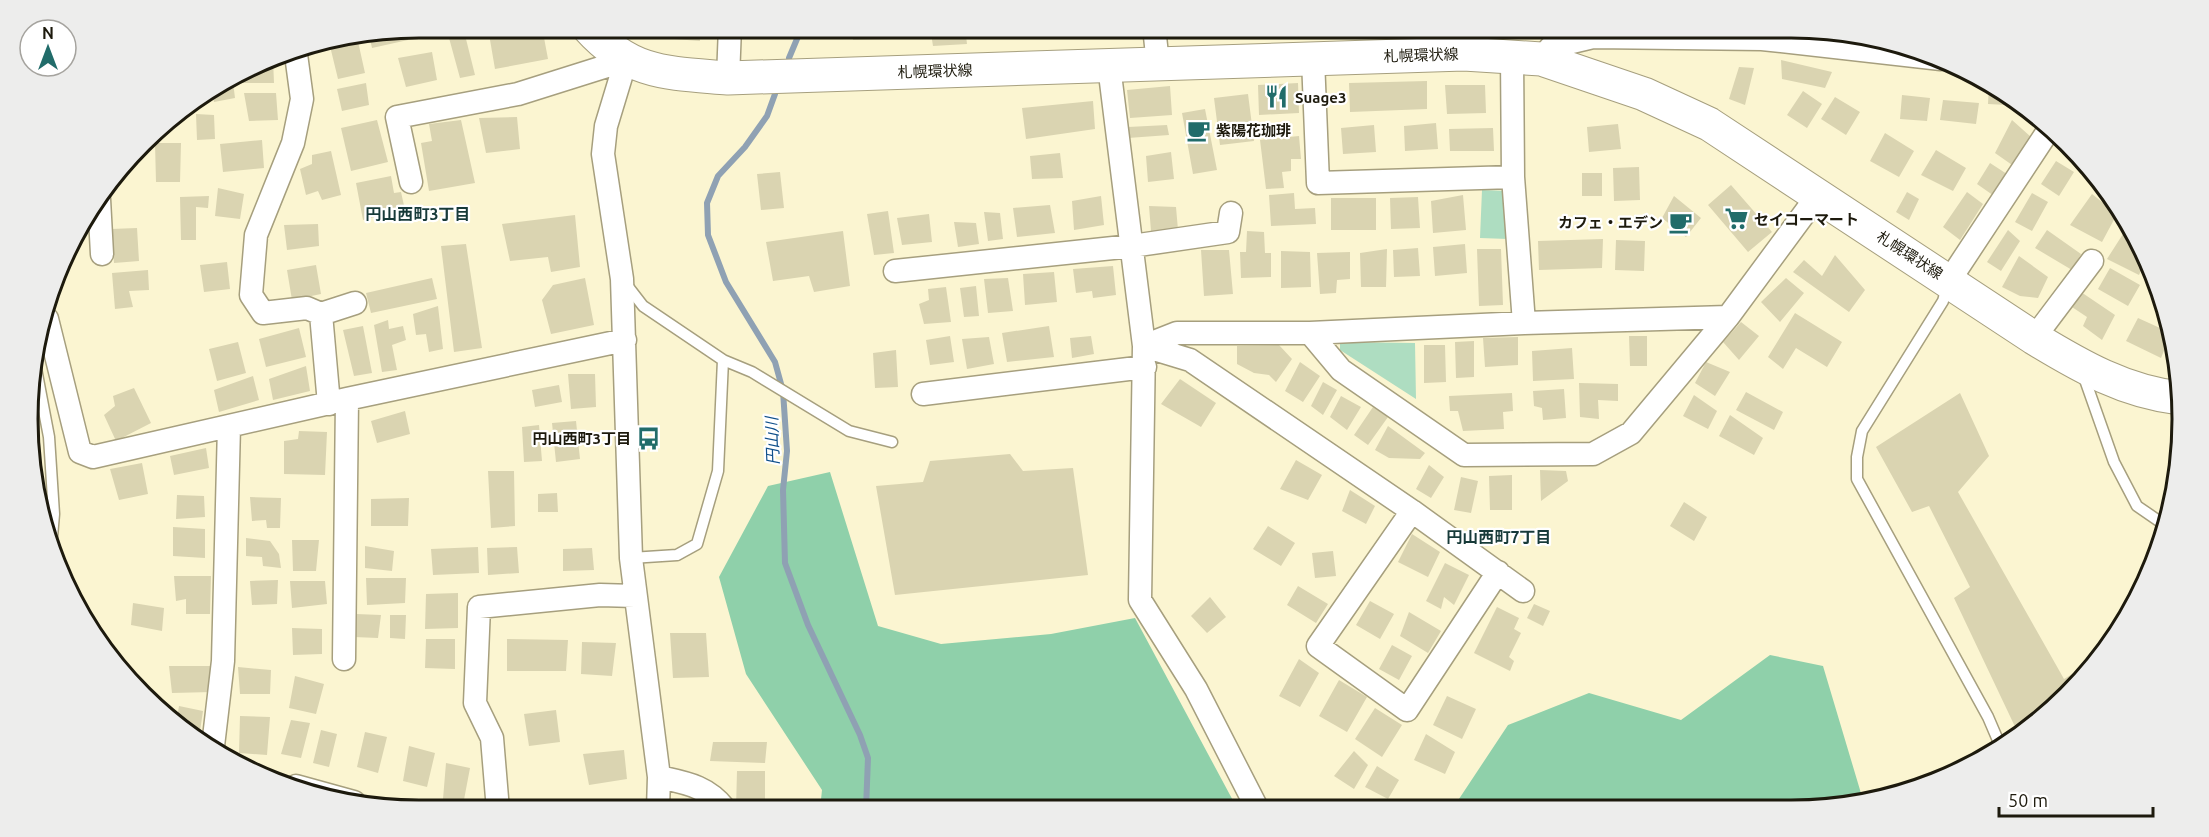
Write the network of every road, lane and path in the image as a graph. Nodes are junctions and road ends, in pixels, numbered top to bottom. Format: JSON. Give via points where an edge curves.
{"nodes":[{"id":1,"x":598,"y":38,"type":"edge"},
{"id":2,"x":730,"y":38,"type":"edge"},
{"id":3,"x":1155,"y":38,"type":"edge"},
{"id":4,"x":1589,"y":38,"type":"edge"},
{"id":5,"x":1678,"y":38,"type":"edge"},
{"id":6,"x":1466,"y":40,"type":"edge"},
{"id":7,"x":1859,"y":44,"type":"edge"},
{"id":8,"x":296,"y":58,"type":"edge"},
{"id":9,"x":1526,"y":58,"type":"junction"},
{"id":10,"x":1313,"y":59,"type":"junction"},
{"id":11,"x":626,"y":60,"type":"junction"},
{"id":12,"x":1158,"y":64,"type":"junction"},
{"id":13,"x":1109,"y":66,"type":"junction"},
{"id":14,"x":728,"y":78,"type":"junction"},
{"id":15,"x":2045,"y":135,"type":"edge"},
{"id":16,"x":1513,"y":177,"type":"junction"},
{"id":17,"x":411,"y":182,"type":"dead end"},
{"id":18,"x":1818,"y":195,"type":"junction"},
{"id":19,"x":100,"y":211,"type":"edge"},
{"id":20,"x":1231,"y":213,"type":"dead end"},
{"id":21,"x":1132,"y":246,"type":"junction"},
{"id":22,"x":102,"y":254,"type":"dead end"},
{"id":23,"x":2092,"y":261,"type":"dead end"},
{"id":24,"x":895,"y":271,"type":"dead end"},
{"id":25,"x":622,"y":279,"type":"junction"},
{"id":26,"x":1949,"y":281,"type":"junction"},
{"id":27,"x":355,"y":303,"type":"dead end"},
{"id":28,"x":321,"y":314,"type":"junction"},
{"id":29,"x":1728,"y":317,"type":"junction"},
{"id":30,"x":1524,"y":323,"type":"junction"},
{"id":31,"x":49,"y":326,"type":"edge"},
{"id":32,"x":1310,"y":333,"type":"junction"},
{"id":33,"x":2034,"y":338,"type":"junction"},
{"id":34,"x":625,"y":340,"type":"junction"},
{"id":35,"x":1145,"y":357,"type":"junction"},
{"id":36,"x":723,"y":360,"type":"junction"},
{"id":37,"x":2080,"y":365,"type":"junction"},
{"id":38,"x":39,"y":387,"type":"edge"},
{"id":39,"x":923,"y":394,"type":"dead end"},
{"id":40,"x":2171,"y":397,"type":"edge"},
{"id":41,"x":338,"y":401,"type":"junction"},
{"id":42,"x":230,"y":426,"type":"junction"},
{"id":43,"x":892,"y":442,"type":"dead end"},
{"id":44,"x":1412,"y":511,"type":"junction"},
{"id":45,"x":2158,"y":520,"type":"edge"},
{"id":46,"x":53,"y":526,"type":"edge"},
{"id":47,"x":631,"y":558,"type":"junction"},
{"id":48,"x":1498,"y":572,"type":"junction"},
{"id":49,"x":1523,"y":591,"type":"dead end"},
{"id":50,"x":635,"y":596,"type":"junction"},
{"id":51,"x":344,"y":658,"type":"dead end"},
{"id":52,"x":1997,"y":738,"type":"edge"},
{"id":53,"x":214,"y":739,"type":"edge"},
{"id":54,"x":659,"y":777,"type":"junction"},
{"id":55,"x":497,"y":800,"type":"edge"},
{"id":56,"x":658,"y":800,"type":"edge"},
{"id":57,"x":718,"y":800,"type":"edge"},
{"id":58,"x":1253,"y":800,"type":"edge"}],
"edges":[{"from":1,"to":11,"type":"main road","name":"札幌環状線"},
{"from":2,"to":14,"type":"street"},
{"from":3,"to":12,"type":"street"},
{"from":4,"to":9,"type":"street"},
{"from":5,"to":7,"type":"street"},
{"from":6,"to":9,"type":"main road","name":"札幌環状線"},
{"from":6,"to":10,"type":"main road","name":"札幌環状線"},
{"from":8,"to":28,"type":"street","via":[[302,99],[293,143],[256,235],[251,295],[263,313],[307,308]]},
{"from":9,"to":16,"type":"street"},
{"from":9,"to":18,"type":"main road","name":"札幌環状線","via":[[1644,94],[1709,124]]},
{"from":10,"to":12,"type":"main road","name":"札幌環状線"},
{"from":10,"to":16,"type":"street","via":[[1318,183]]},
{"from":11,"to":14,"type":"main road","name":"札幌環状線","via":[[661,73]]},
{"from":11,"to":17,"type":"street","via":[[518,94],[397,117]]},
{"from":11,"to":25,"type":"street","via":[[606,126],[603,154]]},
{"from":12,"to":13,"type":"main road","name":"札幌環状線"},
{"from":13,"to":14,"type":"main road","name":"札幌環状線"},
{"from":13,"to":21,"type":"street"},
{"from":15,"to":26,"type":"street"},
{"from":16,"to":30,"type":"street"},
{"from":18,"to":26,"type":"main road","name":"札幌環状線"},
{"from":18,"to":29,"type":"street"},
{"from":19,"to":22,"type":"street"},
{"from":20,"to":21,"type":"street","via":[[1228,232]]},
{"from":21,"to":24,"type":"street"},
{"from":21,"to":35,"type":"street"},
{"from":23,"to":33,"type":"street"},
{"from":25,"to":34,"type":"street"},
{"from":25,"to":36,"type":"lane","via":[[643,306]]},
{"from":26,"to":33,"type":"main road","name":"札幌環状線"},
{"from":26,"to":52,"type":"lane","via":[[1943,301],[1863,431],[1857,479]]},
{"from":27,"to":28,"type":"street"},
{"from":28,"to":41,"type":"street"},
{"from":29,"to":30,"type":"street"},
{"from":29,"to":32,"type":"street","via":[[1631,433],[1593,454],[1464,455],[1341,370]]},
{"from":30,"to":32,"type":"street"},
{"from":31,"to":42,"type":"street","via":[[80,452],[93,457]]},
{"from":32,"to":35,"type":"street","via":[[1177,333]]},
{"from":33,"to":37,"type":"main road","name":"札幌環状線"},
{"from":34,"to":41,"type":"street"},
{"from":34,"to":47,"type":"street"},
{"from":35,"to":39,"type":"street"},
{"from":35,"to":44,"type":"street","via":[[1190,360]]},
{"from":35,"to":58,"type":"street","via":[[1140,600],[1196,689]]},
{"from":36,"to":43,"type":"lane","via":[[752,372],[849,431]]},
{"from":36,"to":47,"type":"lane","via":[[717,471],[697,544],[677,555]]},
{"from":37,"to":40,"type":"main road","name":"札幌環状線","via":[[2114,382]]},
{"from":37,"to":45,"type":"lane","via":[[2114,462],[2137,506]]},
{"from":38,"to":46,"type":"lane","via":[[49,437]]},
{"from":41,"to":42,"type":"street"},
{"from":41,"to":51,"type":"street"},
{"from":42,"to":53,"type":"street","via":[[223,661]]},
{"from":44,"to":48,"type":"street"},
{"from":44,"to":48,"type":"street","via":[[1318,646],[1407,710]]},
{"from":47,"to":50,"type":"street"},
{"from":48,"to":49,"type":"street"},
{"from":50,"to":54,"type":"street"},
{"from":50,"to":55,"type":"street","via":[[600,595],[479,607],[475,703],[492,738]]},
{"from":54,"to":56,"type":"street"},
{"from":54,"to":57,"type":"street","via":[[698,786]]}]}
